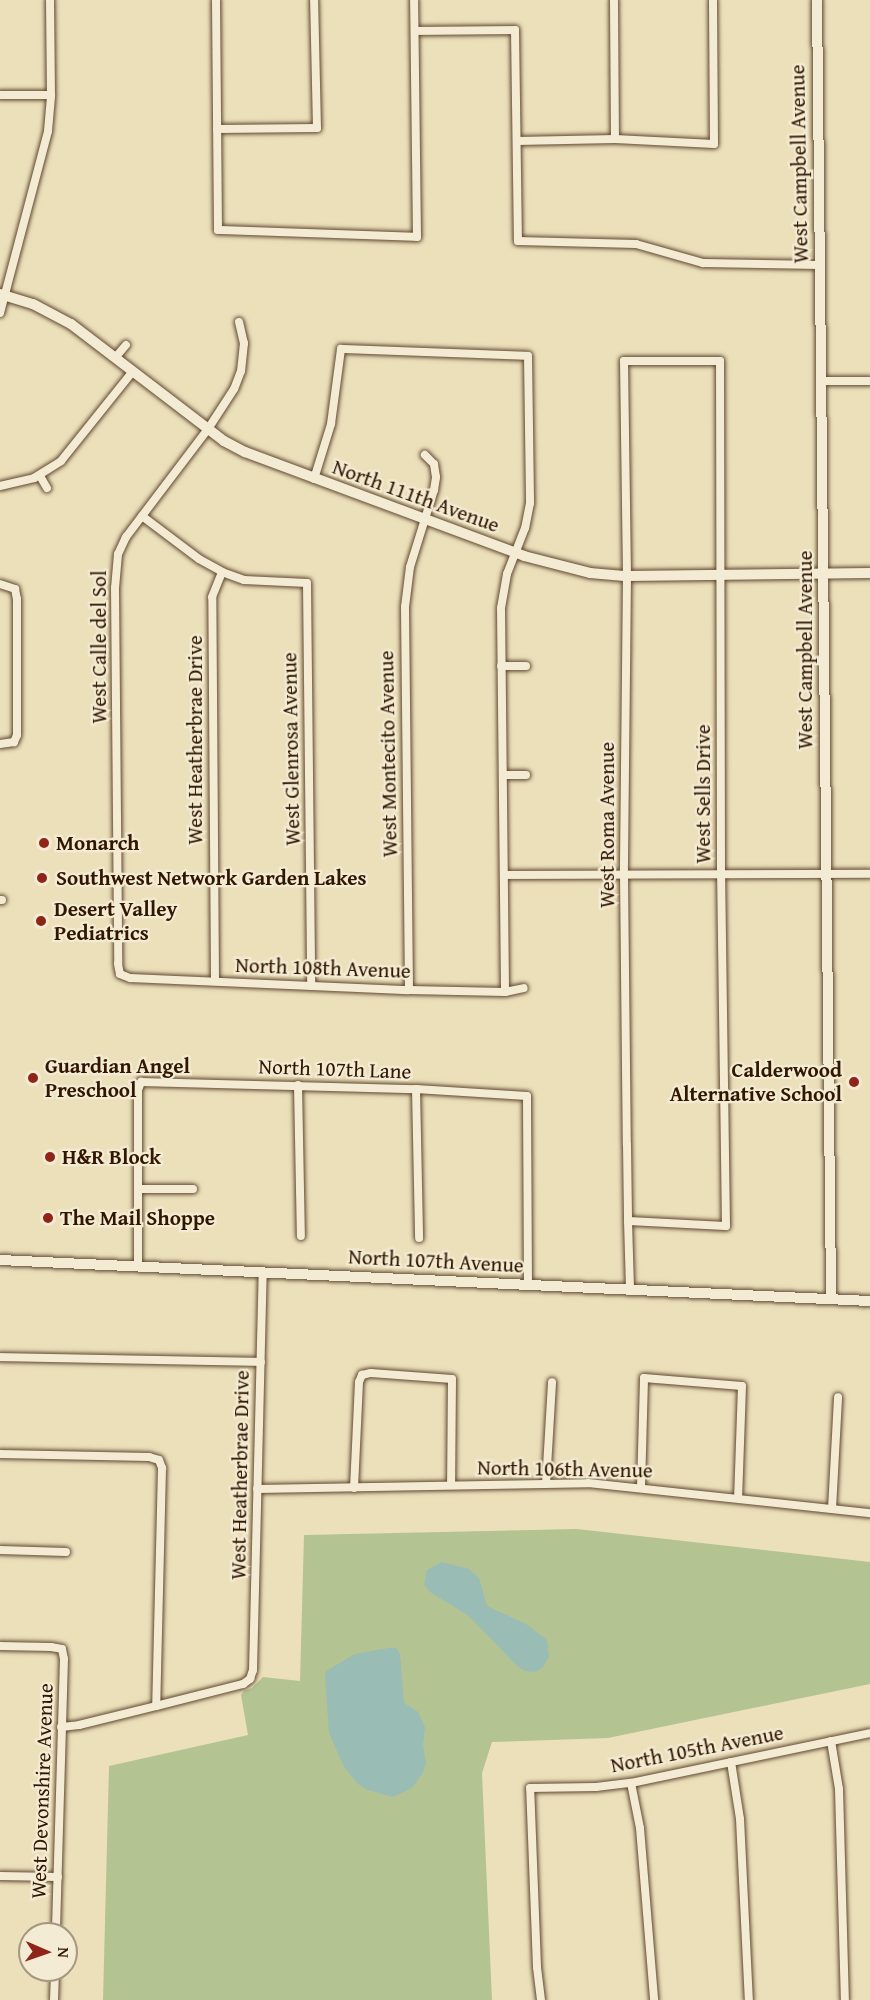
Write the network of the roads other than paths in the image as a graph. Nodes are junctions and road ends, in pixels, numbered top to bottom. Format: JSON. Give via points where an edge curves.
{"nodes":[{"id":1,"x":50,"y":0,"type":"edge"},
{"id":2,"x":216,"y":0,"type":"edge"},
{"id":3,"x":314,"y":0,"type":"edge"},
{"id":4,"x":414,"y":0,"type":"edge"},
{"id":5,"x":614,"y":0,"type":"edge"},
{"id":6,"x":713,"y":0,"type":"edge"},
{"id":7,"x":817,"y":0,"type":"edge"},
{"id":8,"x":415,"y":31,"type":"junction"},
{"id":9,"x":0,"y":95,"type":"edge"},
{"id":10,"x":51,"y":95,"type":"junction"},
{"id":11,"x":217,"y":129,"type":"junction"},
{"id":12,"x":615,"y":139,"type":"junction"},
{"id":13,"x":517,"y":141,"type":"junction"},
{"id":14,"x":820,"y":265,"type":"junction"},
{"id":15,"x":2,"y":295,"type":"edge"},
{"id":16,"x":0,"y":313,"type":"edge"},
{"id":17,"x":239,"y":322,"type":"dead end"},
{"id":18,"x":126,"y":345,"type":"dead end"},
{"id":19,"x":115,"y":358,"type":"junction"},
{"id":20,"x":720,"y":361,"type":"joint"},
{"id":21,"x":133,"y":371,"type":"junction"},
{"id":22,"x":822,"y":381,"type":"junction"},
{"id":23,"x":870,"y":381,"type":"edge"},
{"id":24,"x":208,"y":429,"type":"junction"},
{"id":25,"x":425,"y":455,"type":"dead end"},
{"id":26,"x":40,"y":476,"type":"junction"},
{"id":27,"x":314,"y":479,"type":"junction"},
{"id":28,"x":0,"y":486,"type":"edge"},
{"id":29,"x":47,"y":488,"type":"dead end"},
{"id":30,"x":142,"y":516,"type":"junction"},
{"id":31,"x":426,"y":520,"type":"junction"},
{"id":32,"x":516,"y":553,"type":"junction"},
{"id":33,"x":222,"y":572,"type":"junction"},
{"id":34,"x":824,"y":573,"type":"junction"},
{"id":35,"x":870,"y":573,"type":"edge"},
{"id":36,"x":722,"y":575,"type":"junction"},
{"id":37,"x":627,"y":576,"type":"junction"},
{"id":38,"x":0,"y":584,"type":"edge"},
{"id":39,"x":501,"y":666,"type":"junction"},
{"id":40,"x":526,"y":666,"type":"dead end"},
{"id":41,"x":0,"y":744,"type":"edge"},
{"id":42,"x":526,"y":774,"type":"dead end"},
{"id":43,"x":503,"y":775,"type":"junction"},
{"id":44,"x":825,"y":873,"type":"junction"},
{"id":45,"x":721,"y":874,"type":"junction"},
{"id":46,"x":870,"y":874,"type":"edge"},
{"id":47,"x":505,"y":875,"type":"junction"},
{"id":48,"x":624,"y":875,"type":"junction"},
{"id":49,"x":120,"y":974,"type":"joint"},
{"id":50,"x":215,"y":981,"type":"junction"},
{"id":51,"x":311,"y":986,"type":"junction"},
{"id":52,"x":524,"y":988,"type":"dead end"},
{"id":53,"x":409,"y":990,"type":"junction"},
{"id":54,"x":505,"y":992,"type":"junction"},
{"id":55,"x":298,"y":1085,"type":"junction"},
{"id":56,"x":416,"y":1089,"type":"junction"},
{"id":57,"x":138,"y":1189,"type":"junction"},
{"id":58,"x":194,"y":1190,"type":"dead end"},
{"id":59,"x":628,"y":1221,"type":"junction"},
{"id":60,"x":301,"y":1236,"type":"dead end"},
{"id":61,"x":418,"y":1238,"type":"dead end"},
{"id":62,"x":0,"y":1260,"type":"edge"},
{"id":63,"x":138,"y":1266,"type":"junction"},
{"id":64,"x":263,"y":1272,"type":"junction"},
{"id":65,"x":528,"y":1284,"type":"junction"},
{"id":66,"x":630,"y":1289,"type":"junction"},
{"id":67,"x":831,"y":1299,"type":"junction"},
{"id":68,"x":870,"y":1301,"type":"edge"},
{"id":69,"x":0,"y":1357,"type":"edge"},
{"id":70,"x":261,"y":1362,"type":"junction"},
{"id":71,"x":552,"y":1382,"type":"dead end"},
{"id":72,"x":838,"y":1397,"type":"dead end"},
{"id":73,"x":0,"y":1454,"type":"edge"},
{"id":74,"x":546,"y":1484,"type":"junction"},
{"id":75,"x":451,"y":1485,"type":"junction"},
{"id":76,"x":641,"y":1487,"type":"junction"},
{"id":77,"x":354,"y":1488,"type":"junction"},
{"id":78,"x":257,"y":1489,"type":"junction"},
{"id":79,"x":738,"y":1498,"type":"junction"},
{"id":80,"x":832,"y":1509,"type":"junction"},
{"id":81,"x":870,"y":1514,"type":"edge"},
{"id":82,"x":0,"y":1550,"type":"edge"},
{"id":83,"x":66,"y":1552,"type":"dead end"},
{"id":84,"x":0,"y":1646,"type":"edge"},
{"id":85,"x":156,"y":1706,"type":"junction"},
{"id":86,"x":62,"y":1727,"type":"junction"},
{"id":87,"x":870,"y":1733,"type":"edge"},
{"id":88,"x":831,"y":1741,"type":"junction"},
{"id":89,"x":731,"y":1762,"type":"junction"},
{"id":90,"x":631,"y":1783,"type":"junction"},
{"id":91,"x":0,"y":1876,"type":"edge"},
{"id":92,"x":58,"y":1877,"type":"junction"},
{"id":93,"x":56,"y":1922,"type":"edge"},
{"id":94,"x":55,"y":1982,"type":"edge"},
{"id":95,"x":54,"y":2000,"type":"edge"},
{"id":96,"x":541,"y":2000,"type":"edge"},
{"id":97,"x":654,"y":2000,"type":"edge"},
{"id":98,"x":749,"y":2000,"type":"edge"},
{"id":99,"x":845,"y":2000,"type":"edge"}],
"edges":[{"from":1,"to":10,"type":"street"},
{"from":2,"to":11,"type":"street"},
{"from":3,"to":11,"type":"street","via":[[317,128]]},
{"from":4,"to":8,"type":"street"},
{"from":5,"to":12,"type":"street"},
{"from":6,"to":12,"type":"street","via":[[714,144]]},
{"from":7,"to":14,"type":"street","name":"West Campbell Avenue"},
{"from":8,"to":11,"type":"street","via":[[417,237],[218,230]]},
{"from":8,"to":13,"type":"street","via":[[515,30]]},
{"from":9,"to":10,"type":"street"},
{"from":10,"to":15,"type":"street","via":[[45,148]]},
{"from":12,"to":13,"type":"street"},
{"from":13,"to":14,"type":"street","via":[[518,241],[636,244],[703,263]]},
{"from":14,"to":22,"type":"street","name":"West Campbell Avenue"},
{"from":15,"to":16,"type":"street"},
{"from":15,"to":19,"type":"street","name":"North 111th Avenue","via":[[57,316]]},
{"from":17,"to":24,"type":"street","name":"West Calle del Sol","via":[[244,343],[241,371]]},
{"from":18,"to":19,"type":"street"},
{"from":19,"to":21,"type":"street","name":"North 111th Avenue"},
{"from":20,"to":36,"type":"street","name":"West Sells Drive"},
{"from":20,"to":37,"type":"street","name":"West Roma Avenue","via":[[624,361]]},
{"from":21,"to":24,"type":"street","name":"North 111th Avenue"},
{"from":21,"to":26,"type":"street","via":[[74,447]]},
{"from":22,"to":23,"type":"street"},
{"from":22,"to":34,"type":"street","name":"West Campbell Avenue"},
{"from":24,"to":27,"type":"street","name":"North 111th Avenue","via":[[245,452]]},
{"from":24,"to":30,"type":"street","name":"West Calle del Sol"},
{"from":25,"to":31,"type":"street","name":"West Montecito Avenue","via":[[434,464],[436,477]]},
{"from":26,"to":28,"type":"street"},
{"from":26,"to":29,"type":"street"},
{"from":27,"to":31,"type":"street","name":"North 111th Avenue"},
{"from":27,"to":32,"type":"street","via":[[331,424],[341,349],[528,356],[530,503]]},
{"from":30,"to":33,"type":"street"},
{"from":30,"to":49,"type":"street","name":"West Calle del Sol","via":[[126,537],[116,569]]},
{"from":31,"to":32,"type":"street","name":"North 111th Avenue"},
{"from":31,"to":53,"type":"street","name":"West Montecito Avenue","via":[[410,567],[405,607]]},
{"from":32,"to":37,"type":"street","name":"North 111th Avenue","via":[[590,573]]},
{"from":32,"to":39,"type":"street","via":[[502,599]]},
{"from":33,"to":50,"type":"street","name":"West Heatherbrae Drive","via":[[212,597]]},
{"from":33,"to":51,"type":"street","name":"West Glenrosa Avenue","via":[[244,580],[307,583]]},
{"from":34,"to":35,"type":"street","name":"North 111th Avenue"},
{"from":34,"to":36,"type":"street","name":"North 111th Avenue"},
{"from":34,"to":44,"type":"street","name":"West Campbell Avenue"},
{"from":36,"to":37,"type":"street","name":"North 111th Avenue"},
{"from":36,"to":45,"type":"street","name":"West Sells Drive"},
{"from":37,"to":48,"type":"street","name":"West Roma Avenue"},
{"from":38,"to":41,"type":"street","via":[[15,589],[17,735],[14,742]]},
{"from":39,"to":40,"type":"street"},
{"from":39,"to":43,"type":"street"},
{"from":42,"to":43,"type":"street"},
{"from":43,"to":47,"type":"street"},
{"from":44,"to":45,"type":"street"},
{"from":44,"to":46,"type":"street"},
{"from":44,"to":67,"type":"street","name":"West Campbell Avenue"},
{"from":45,"to":48,"type":"street"},
{"from":45,"to":59,"type":"street","name":"West Sells Drive","via":[[726,1226]]},
{"from":47,"to":48,"type":"street"},
{"from":47,"to":54,"type":"street"},
{"from":48,"to":59,"type":"street","name":"West Roma Avenue"},
{"from":49,"to":50,"type":"street","name":"North 108th Avenue","via":[[130,978]]},
{"from":50,"to":51,"type":"street","name":"North 108th Avenue"},
{"from":51,"to":53,"type":"street","name":"North 108th Avenue"},
{"from":52,"to":54,"type":"street","name":"North 108th Avenue"},
{"from":53,"to":54,"type":"street","name":"North 108th Avenue"},
{"from":55,"to":56,"type":"street","name":"North 107th Lane"},
{"from":55,"to":57,"type":"street","name":"North 107th Lane","via":[[141,1082]]},
{"from":55,"to":60,"type":"street"},
{"from":56,"to":61,"type":"street"},
{"from":56,"to":65,"type":"street","name":"North 107th Lane","via":[[528,1096]]},
{"from":57,"to":58,"type":"street"},
{"from":57,"to":63,"type":"street"},
{"from":59,"to":66,"type":"street","name":"West Roma Avenue"},
{"from":62,"to":63,"type":"street","name":"North 107th Avenue"},
{"from":63,"to":64,"type":"street","name":"North 107th Avenue"},
{"from":64,"to":65,"type":"street","name":"North 107th Avenue"},
{"from":64,"to":70,"type":"street","name":"West Heatherbrae Drive"},
{"from":65,"to":66,"type":"street","name":"North 107th Avenue"},
{"from":66,"to":67,"type":"street","name":"North 107th Avenue"},
{"from":67,"to":68,"type":"street","name":"North 107th Avenue"},
{"from":69,"to":70,"type":"street"},
{"from":70,"to":78,"type":"street","name":"West Heatherbrae Drive"},
{"from":71,"to":74,"type":"street"},
{"from":72,"to":80,"type":"street"},
{"from":73,"to":85,"type":"street","via":[[159,1460],[162,1468]]},
{"from":74,"to":75,"type":"street","name":"North 106th Avenue"},
{"from":74,"to":76,"type":"street","name":"North 106th Avenue"},
{"from":75,"to":77,"type":"street","name":"North 106th Avenue"},
{"from":75,"to":77,"type":"street","via":[[452,1379],[362,1375]]},
{"from":76,"to":79,"type":"street","name":"North 106th Avenue"},
{"from":76,"to":79,"type":"street","via":[[644,1378],[742,1386]]},
{"from":77,"to":78,"type":"street","name":"North 106th Avenue"},
{"from":78,"to":85,"type":"street","name":"West Heatherbrae Drive","via":[[250,1679]]},
{"from":79,"to":80,"type":"street","name":"North 106th Avenue"},
{"from":80,"to":81,"type":"street","name":"North 106th Avenue"},
{"from":82,"to":83,"type":"street"},
{"from":84,"to":86,"type":"street","name":"West Devonshire Avenue","via":[[62,1649]]},
{"from":85,"to":86,"type":"street"},
{"from":86,"to":92,"type":"street","name":"West Devonshire Avenue"},
{"from":87,"to":88,"type":"street","name":"North 105th Avenue"},
{"from":88,"to":89,"type":"street","name":"North 105th Avenue"},
{"from":88,"to":99,"type":"street","via":[[839,1789]]},
{"from":89,"to":90,"type":"street","name":"North 105th Avenue"},
{"from":89,"to":98,"type":"street","via":[[740,1819]]},
{"from":90,"to":96,"type":"street","name":"North 105th Avenue","via":[[530,1788]]},
{"from":90,"to":97,"type":"street","via":[[640,1828]]},
{"from":91,"to":92,"type":"street"},
{"from":92,"to":93,"type":"street","name":"West Devonshire Avenue"},
{"from":94,"to":95,"type":"street"}]}
